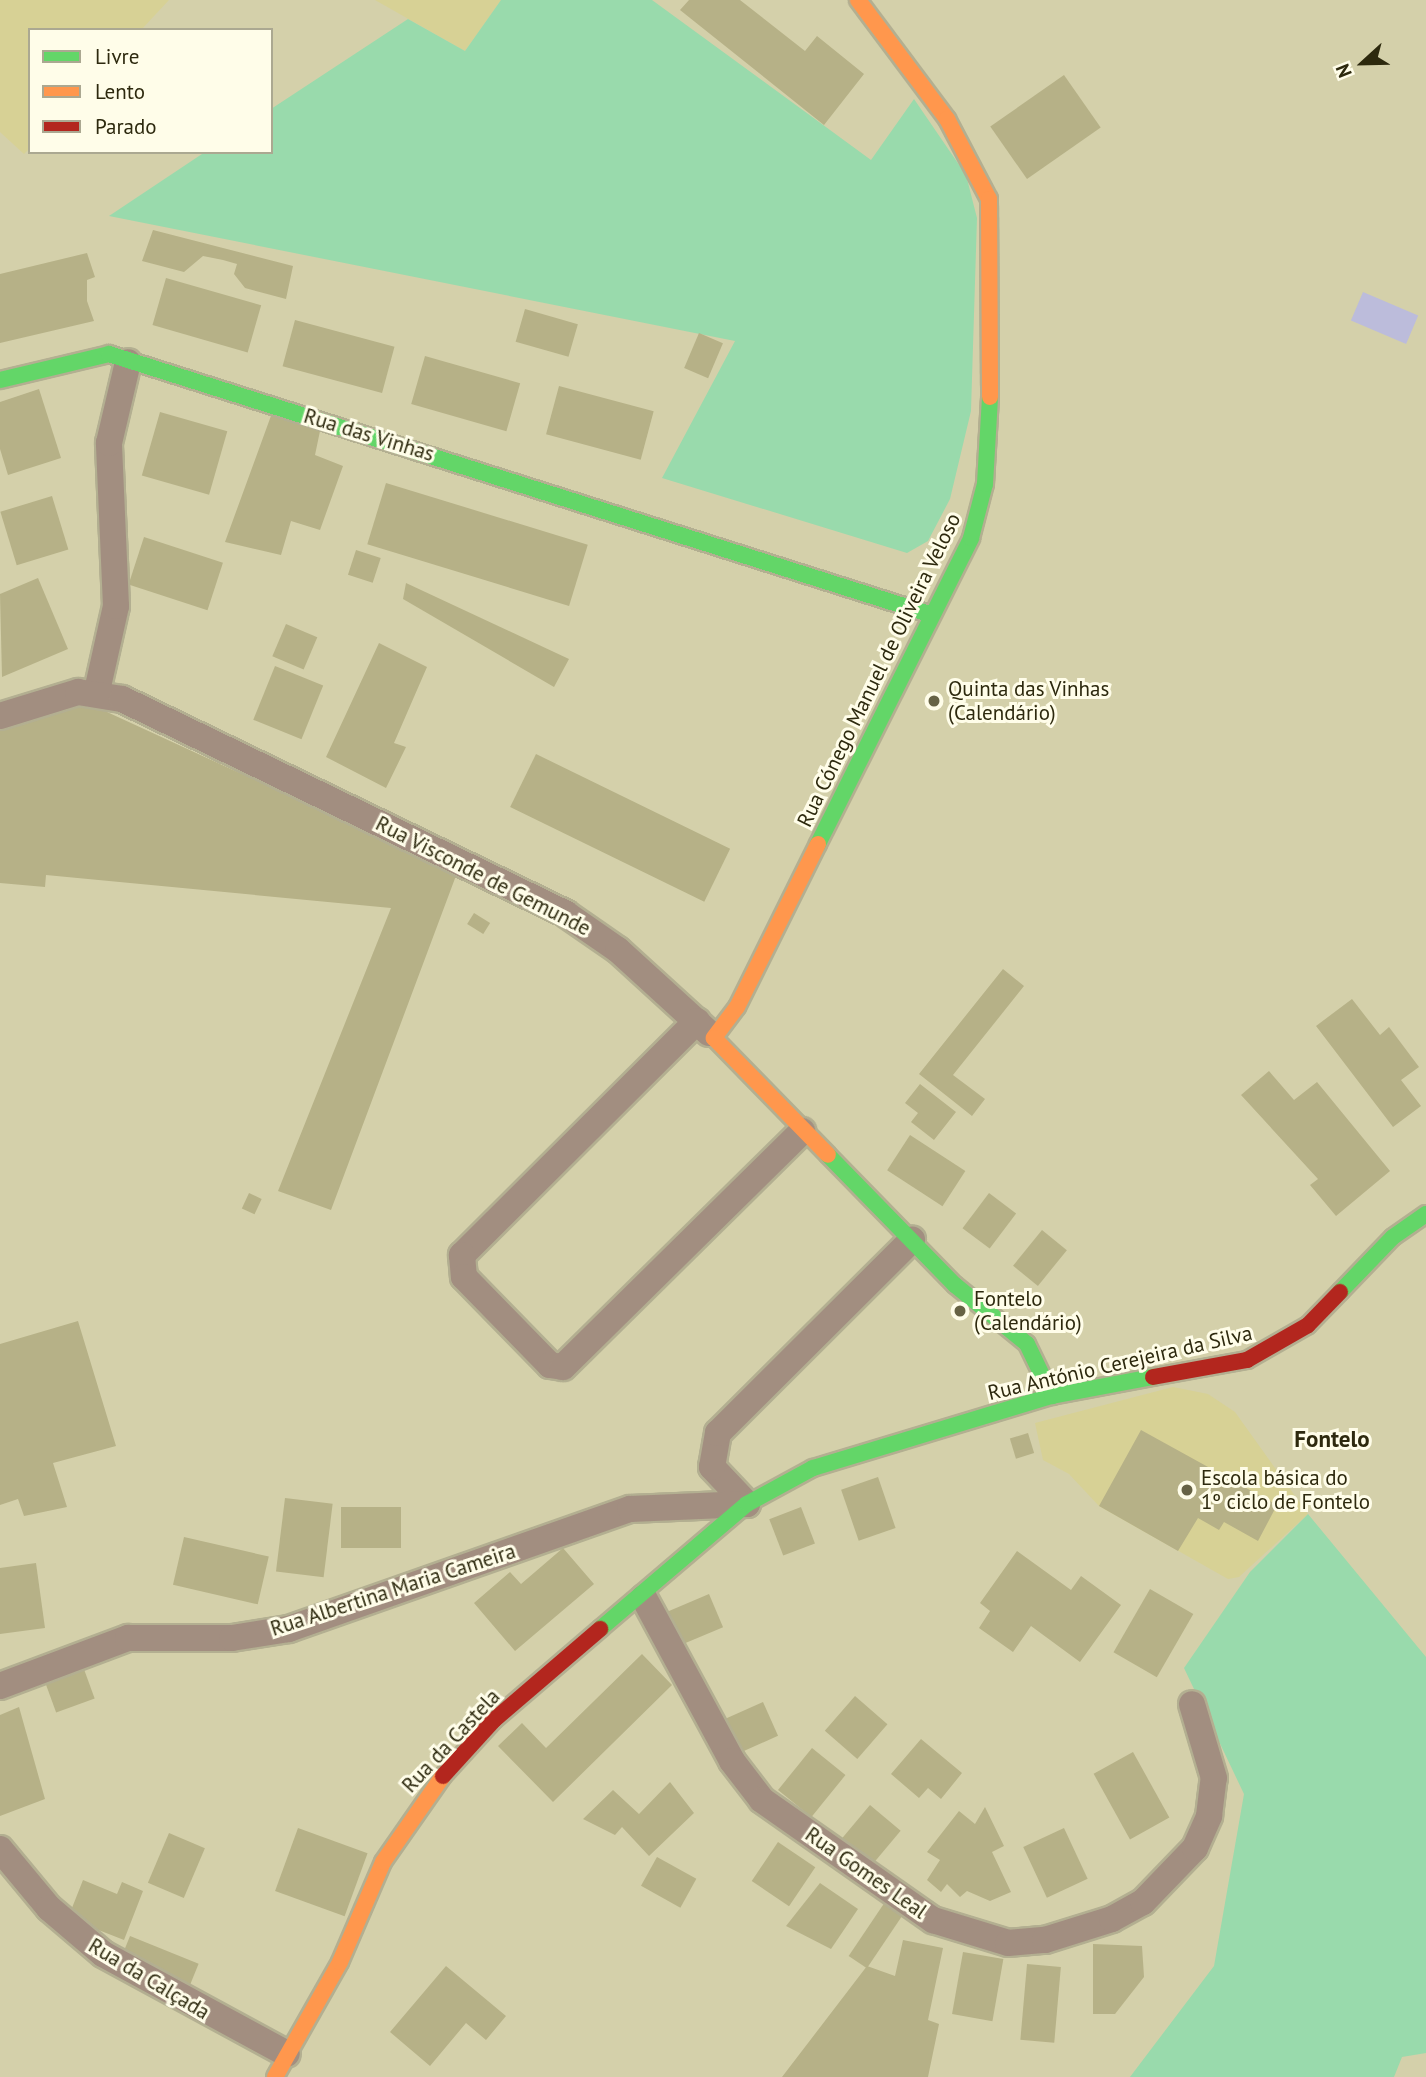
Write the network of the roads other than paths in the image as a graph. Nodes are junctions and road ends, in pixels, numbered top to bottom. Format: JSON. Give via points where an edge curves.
{"nodes":[{"id":1,"x":858,"y":0,"type":"edge"},
{"id":2,"x":128,"y":362,"type":"junction"},
{"id":3,"x":0,"y":380,"type":"edge"},
{"id":4,"x":929,"y":614,"type":"junction"},
{"id":5,"x":97,"y":691,"type":"junction"},
{"id":6,"x":0,"y":716,"type":"edge"},
{"id":7,"x":705,"y":1029,"type":"junction"},
{"id":8,"x":802,"y":1131,"type":"junction"},
{"id":9,"x":1426,"y":1214,"type":"edge"},
{"id":10,"x":912,"y":1240,"type":"junction"},
{"id":11,"x":1052,"y":1396,"type":"junction"},
{"id":12,"x":747,"y":1504,"type":"junction"},
{"id":13,"x":644,"y":1598,"type":"junction"},
{"id":14,"x":0,"y":1685,"type":"edge"},
{"id":15,"x":1192,"y":1704,"type":"dead end"},
{"id":16,"x":0,"y":1849,"type":"edge"},
{"id":17,"x":281,"y":2066,"type":"edge"}],
"edges":[{"from":1,"to":4,"type":"street","name":"Rua Cónego Manuel de Oliveira Veloso","via":[[964,146],[989,199],[994,230],[985,484],[971,538]]},
{"from":2,"to":3,"type":"street","name":"Rua das Vinhas","via":[[95,355]]},
{"from":2,"to":4,"type":"street","name":"Rua das Vinhas","via":[[649,521]]},
{"from":2,"to":5,"type":"street","via":[[109,443],[116,606]]},
{"from":4,"to":7,"type":"street","name":"Rua Cónego Manuel de Oliveira Veloso","via":[[737,1007]]},
{"from":5,"to":6,"type":"street","via":[[50,697]]},
{"from":5,"to":7,"type":"street","name":"Rua Visconde de Gemunde","via":[[260,763],[548,904],[618,950]]},
{"from":7,"to":8,"type":"street","name":"Rua Visconde de Gemunde"},
{"from":7,"to":8,"type":"street","via":[[462,1255],[464,1277],[550,1365],[563,1367]]},
{"from":8,"to":10,"type":"street","name":"Rua Visconde de Gemunde"},
{"from":9,"to":11,"type":"street","name":"Rua António Cerejeira da Silva","via":[[1393,1237],[1283,1344],[1213,1368]]},
{"from":10,"to":11,"type":"street","name":"Rua Visconde de Gemunde","via":[[955,1285],[1027,1344]]},
{"from":10,"to":12,"type":"street","via":[[718,1433],[712,1467]]},
{"from":11,"to":12,"type":"street","name":"Rua António Cerejeira da Silva","via":[[813,1468]]},
{"from":12,"to":13,"type":"street","name":"Rua da Castela"},
{"from":12,"to":14,"type":"street","name":"Rua Albertina Maria Cameira","via":[[631,1509],[289,1629],[232,1638],[128,1638]]},
{"from":13,"to":15,"type":"street","name":"Rua Gomes Leal","via":[[732,1761],[762,1800],[933,1920],[1008,1943],[1081,1932],[1112,1919],[1143,1902],[1195,1848],[1209,1816],[1214,1778]]},
{"from":13,"to":17,"type":"street","name":"Rua da Castela","via":[[494,1720],[413,1814]]},
{"from":16,"to":17,"type":"street","name":"Rua da Calçada","via":[[49,1908],[103,1954]]}]}
